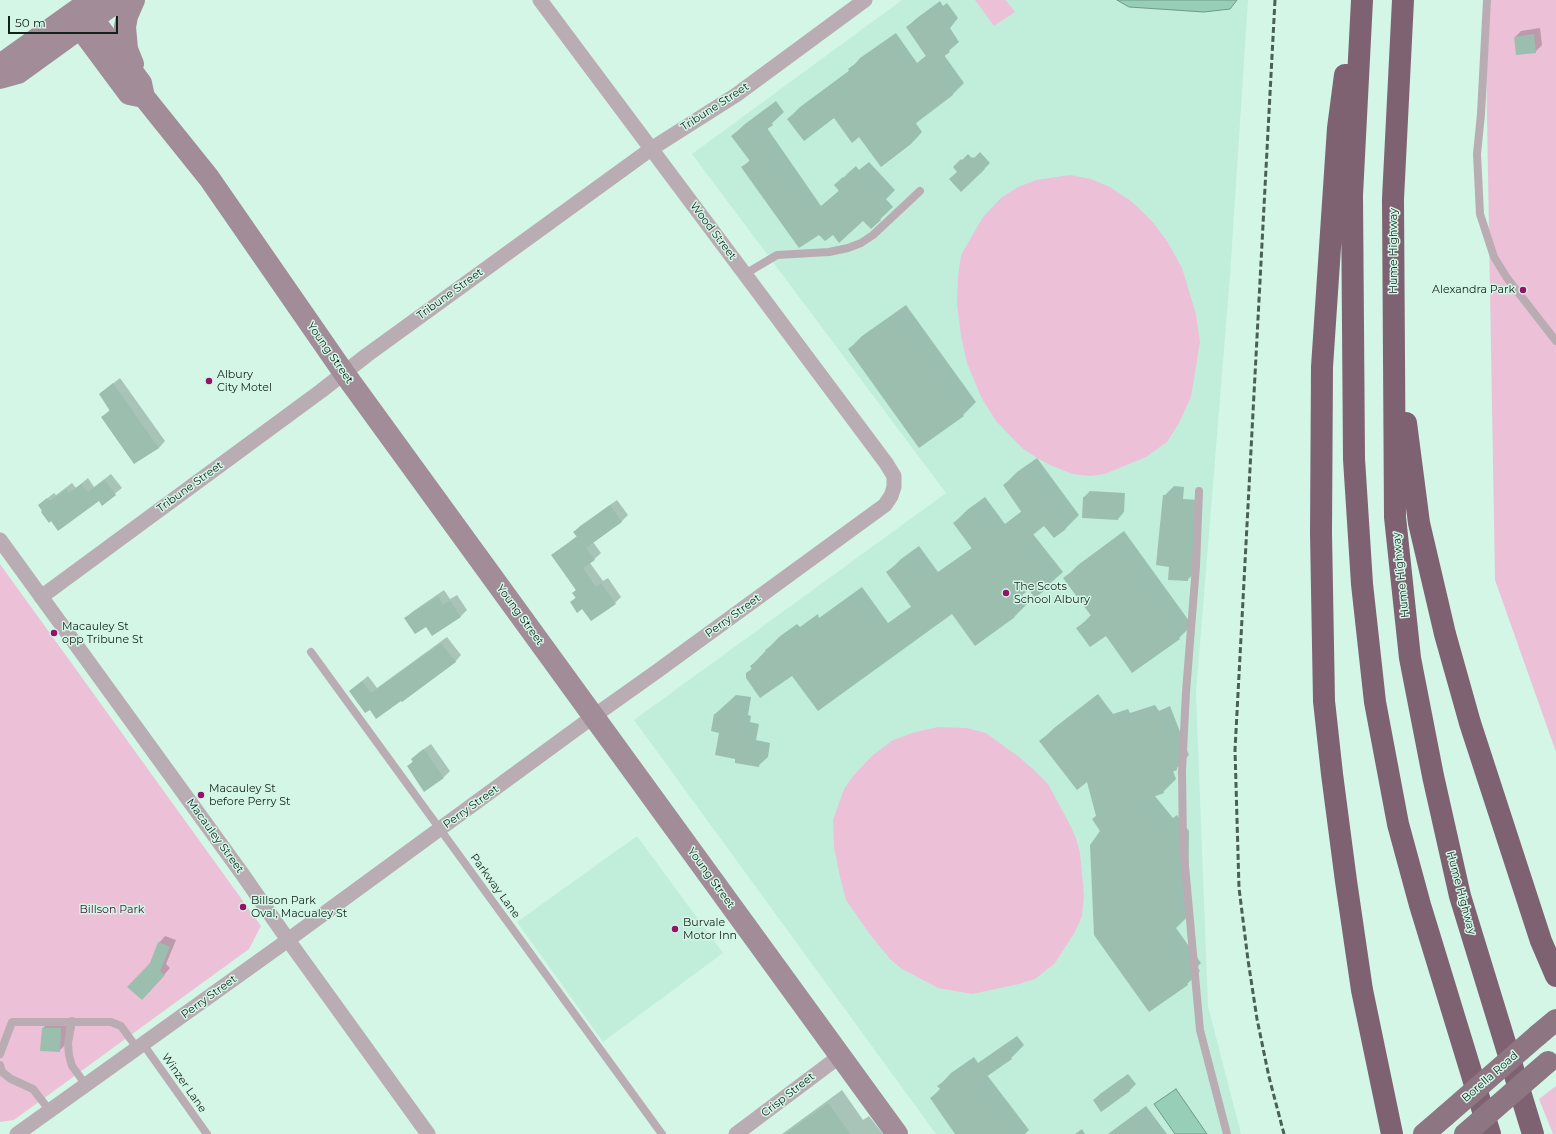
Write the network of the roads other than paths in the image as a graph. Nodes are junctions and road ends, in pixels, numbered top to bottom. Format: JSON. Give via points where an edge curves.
{"nodes":[{"id":1,"x":119,"y":0,"type":"edge"},
{"id":2,"x":134,"y":0,"type":"edge"},
{"id":3,"x":540,"y":0,"type":"edge"},
{"id":4,"x":865,"y":0,"type":"edge"},
{"id":5,"x":1354,"y":0,"type":"edge"},
{"id":6,"x":1362,"y":0,"type":"edge"},
{"id":7,"x":1404,"y":0,"type":"edge"},
{"id":8,"x":1487,"y":0,"type":"edge"},
{"id":9,"x":85,"y":14,"type":"edge"},
{"id":10,"x":0,"y":77,"type":"edge"},
{"id":11,"x":143,"y":90,"type":"junction"},
{"id":12,"x":651,"y":149,"type":"junction"},
{"id":13,"x":920,"y":190,"type":"dead end"},
{"id":14,"x":745,"y":274,"type":"junction"},
{"id":15,"x":1394,"y":318,"type":"junction"},
{"id":16,"x":1556,"y":341,"type":"edge"},
{"id":17,"x":344,"y":373,"type":"junction"},
{"id":18,"x":886,"y":462,"type":"joint"},
{"id":19,"x":1199,"y":491,"type":"dead end"},
{"id":20,"x":0,"y":540,"type":"edge"},
{"id":21,"x":41,"y":597,"type":"junction"},
{"id":22,"x":311,"y":652,"type":"dead end"},
{"id":23,"x":594,"y":716,"type":"junction"},
{"id":24,"x":441,"y":829,"type":"junction"},
{"id":25,"x":288,"y":940,"type":"junction"},
{"id":26,"x":1556,"y":976,"type":"edge"},
{"id":27,"x":1556,"y":1020,"type":"edge"},
{"id":28,"x":72,"y":1021,"type":"junction"},
{"id":29,"x":140,"y":1046,"type":"junction"},
{"id":30,"x":0,"y":1054,"type":"edge"},
{"id":31,"x":840,"y":1056,"type":"junction"},
{"id":32,"x":1552,"y":1058,"type":"edge"},
{"id":33,"x":0,"y":1065,"type":"edge"},
{"id":34,"x":86,"y":1085,"type":"junction"},
{"id":35,"x":50,"y":1111,"type":"junction"},
{"id":36,"x":17,"y":1134,"type":"edge"},
{"id":37,"x":207,"y":1134,"type":"edge"},
{"id":38,"x":428,"y":1134,"type":"edge"},
{"id":39,"x":662,"y":1134,"type":"edge"},
{"id":40,"x":736,"y":1134,"type":"edge"},
{"id":41,"x":898,"y":1134,"type":"edge"},
{"id":42,"x":1226,"y":1134,"type":"edge"},
{"id":43,"x":1392,"y":1134,"type":"edge"},
{"id":44,"x":1424,"y":1134,"type":"edge"},
{"id":45,"x":1465,"y":1134,"type":"edge"},
{"id":46,"x":1490,"y":1134,"type":"edge"},
{"id":47,"x":1532,"y":1134,"type":"edge"}],
"edges":[{"from":1,"to":9,"type":"main road"},
{"from":2,"to":11,"type":"main road","via":[[127,16],[125,38]]},
{"from":3,"to":12,"type":"street","name":"Wood Street"},
{"from":4,"to":12,"type":"street","name":"Tribune Street","via":[[736,95]]},
{"from":5,"to":43,"type":"highway","via":[[1338,128],[1322,367],[1324,701],[1362,990]]},
{"from":6,"to":46,"type":"highway","via":[[1352,195],[1354,459],[1362,584],[1373,686],[1398,824]]},
{"from":7,"to":15,"type":"highway","name":"Hume Highway","via":[[1393,199]]},
{"from":8,"to":16,"type":"lane","via":[[1477,154],[1480,214],[1487,237],[1507,278]]},
{"from":9,"to":10,"type":"main road","via":[[18,73]]},
{"from":9,"to":11,"type":"main road","name":"Young Street"},
{"from":11,"to":17,"type":"main road","name":"Young Street","via":[[209,178]]},
{"from":12,"to":14,"type":"street","name":"Wood Street"},
{"from":12,"to":17,"type":"street","name":"Tribune Street"},
{"from":13,"to":14,"type":"lane","via":[[873,235],[861,243],[830,252],[777,255]]},
{"from":14,"to":18,"type":"street","name":"Wood Street"},
{"from":15,"to":26,"type":"highway","via":[[1419,523],[1445,634],[1470,723],[1541,941]]},
{"from":15,"to":47,"type":"highway","name":"Hume Highway","via":[[1395,517],[1410,658],[1460,896]]},
{"from":17,"to":21,"type":"street","name":"Tribune Street"},
{"from":17,"to":23,"type":"main road","name":"Young Street"},
{"from":18,"to":23,"type":"street","name":"Perry Street","via":[[894,476],[894,482],[891,496],[885,505]]},
{"from":19,"to":42,"type":"lane","via":[[1182,771],[1182,844],[1200,1030]]},
{"from":20,"to":21,"type":"street","name":"Macauley Street"},
{"from":21,"to":25,"type":"street","name":"Macauley Street"},
{"from":22,"to":24,"type":"lane","name":"Parkway Lane"},
{"from":23,"to":24,"type":"street","name":"Perry Street"},
{"from":23,"to":31,"type":"main road","name":"Young Street"},
{"from":24,"to":25,"type":"street","name":"Perry Street"},
{"from":24,"to":39,"type":"lane","name":"Parkway Lane"},
{"from":25,"to":29,"type":"street","name":"Perry Street"},
{"from":25,"to":38,"type":"street","name":"Macauley Street"},
{"from":27,"to":44,"type":"main road","name":"Borella Road","bridge":true},
{"from":28,"to":29,"type":"lane","name":"Winzer Lane","via":[[111,1022],[121,1026]]},
{"from":28,"to":30,"type":"lane","name":"Winzer Lane","via":[[12,1022]]},
{"from":28,"to":34,"type":"lane","via":[[68,1043],[69,1055],[72,1066]]},
{"from":29,"to":34,"type":"street","name":"Perry Street"},
{"from":29,"to":37,"type":"lane","name":"Winzer Lane"},
{"from":31,"to":40,"type":"street","name":"Crisp Street"},
{"from":31,"to":41,"type":"main road","name":"Young Street"},
{"from":32,"to":45,"type":"main road","bridge":true},
{"from":33,"to":35,"type":"lane","via":[[2,1072],[33,1089]]},
{"from":34,"to":35,"type":"street","name":"Perry Street"},
{"from":35,"to":36,"type":"street","name":"Perry Street"}]}
